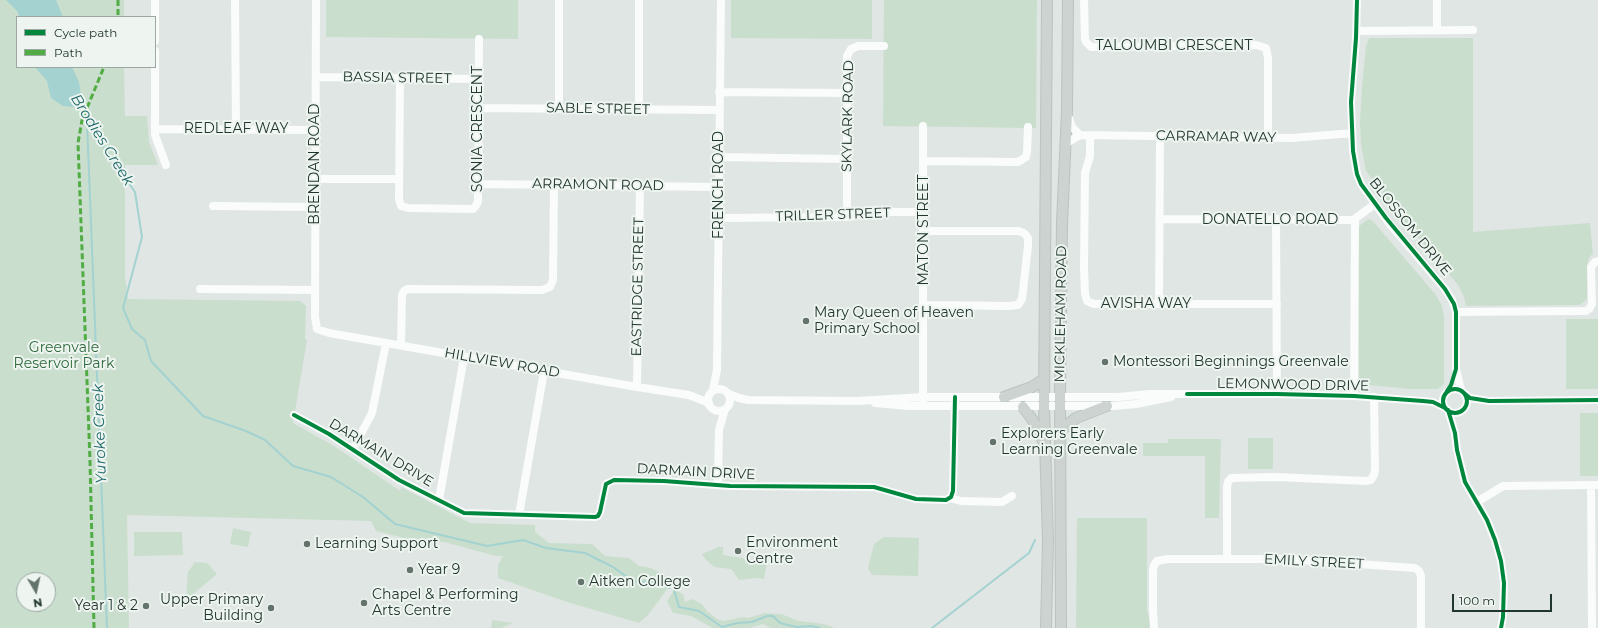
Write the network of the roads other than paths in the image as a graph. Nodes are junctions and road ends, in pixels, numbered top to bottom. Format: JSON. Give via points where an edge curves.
{"nodes":[{"id":1,"x":155,"y":0,"type":"edge"},
{"id":2,"x":236,"y":0,"type":"edge"},
{"id":3,"x":316,"y":0,"type":"edge"},
{"id":4,"x":559,"y":0,"type":"edge"},
{"id":5,"x":639,"y":0,"type":"edge"},
{"id":6,"x":721,"y":0,"type":"edge"},
{"id":7,"x":1047,"y":0,"type":"edge"},
{"id":8,"x":1068,"y":0,"type":"edge"},
{"id":9,"x":1084,"y":0,"type":"edge"},
{"id":10,"x":1357,"y":0,"type":"edge"},
{"id":11,"x":1437,"y":0,"type":"edge"},
{"id":12,"x":155,"y":16,"type":"edge"},
{"id":13,"x":1437,"y":30,"type":"junction"},
{"id":14,"x":1473,"y":30,"type":"dead end"},
{"id":15,"x":1357,"y":31,"type":"junction"},
{"id":16,"x":479,"y":39,"type":"dead end"},
{"id":17,"x":884,"y":46,"type":"dead end"},
{"id":18,"x":155,"y":68,"type":"edge"},
{"id":19,"x":316,"y":77,"type":"junction"},
{"id":20,"x":400,"y":78,"type":"junction"},
{"id":21,"x":478,"y":79,"type":"junction"},
{"id":22,"x":719,"y":92,"type":"junction"},
{"id":23,"x":847,"y":93,"type":"junction"},
{"id":24,"x":478,"y":108,"type":"junction"},
{"id":25,"x":559,"y":108,"type":"junction"},
{"id":26,"x":639,"y":109,"type":"junction"},
{"id":27,"x":719,"y":110,"type":"junction"},
{"id":28,"x":1067,"y":111,"type":"junction"},
{"id":29,"x":923,"y":126,"type":"dead end"},
{"id":30,"x":1028,"y":127,"type":"dead end"},
{"id":31,"x":155,"y":129,"type":"junction"},
{"id":32,"x":236,"y":129,"type":"junction"},
{"id":33,"x":316,"y":130,"type":"junction"},
{"id":34,"x":1352,"y":133,"type":"junction"},
{"id":35,"x":1080,"y":135,"type":"junction"},
{"id":36,"x":1090,"y":135,"type":"junction"},
{"id":37,"x":1160,"y":136,"type":"junction"},
{"id":38,"x":1268,"y":138,"type":"junction"},
{"id":39,"x":1065,"y":144,"type":"junction"},
{"id":40,"x":719,"y":157,"type":"junction"},
{"id":41,"x":847,"y":159,"type":"junction"},
{"id":42,"x":923,"y":161,"type":"junction"},
{"id":43,"x":166,"y":165,"type":"dead end"},
{"id":44,"x":315,"y":179,"type":"junction"},
{"id":45,"x":399,"y":179,"type":"junction"},
{"id":46,"x":479,"y":184,"type":"junction"},
{"id":47,"x":554,"y":185,"type":"junction"},
{"id":48,"x":640,"y":186,"type":"junction"},
{"id":49,"x":718,"y":187,"type":"junction"},
{"id":50,"x":1375,"y":204,"type":"junction"},
{"id":51,"x":213,"y":206,"type":"dead end"},
{"id":52,"x":315,"y":207,"type":"junction"},
{"id":53,"x":924,"y":212,"type":"junction"},
{"id":54,"x":847,"y":217,"type":"junction"},
{"id":55,"x":718,"y":218,"type":"junction"},
{"id":56,"x":1159,"y":219,"type":"junction"},
{"id":57,"x":1276,"y":219,"type":"junction"},
{"id":58,"x":1355,"y":219,"type":"junction"},
{"id":59,"x":924,"y":231,"type":"junction"},
{"id":60,"x":1598,"y":261,"type":"edge"},
{"id":61,"x":200,"y":289,"type":"dead end"},
{"id":62,"x":315,"y":290,"type":"junction"},
{"id":63,"x":1159,"y":304,"type":"junction"},
{"id":64,"x":1277,"y":304,"type":"junction"},
{"id":65,"x":924,"y":305,"type":"junction"},
{"id":66,"x":1456,"y":312,"type":"junction"},
{"id":67,"x":317,"y":329,"type":"joint"},
{"id":68,"x":386,"y":343,"type":"junction"},
{"id":69,"x":401,"y":346,"type":"junction"},
{"id":70,"x":464,"y":357,"type":"junction"},
{"id":71,"x":1456,"y":369,"type":"junction"},
{"id":72,"x":717,"y":370,"type":"junction"},
{"id":73,"x":544,"y":371,"type":"junction"},
{"id":74,"x":1044,"y":378,"type":"junction"},
{"id":75,"x":637,"y":388,"type":"junction"},
{"id":76,"x":712,"y":391,"type":"junction"},
{"id":77,"x":1463,"y":391,"type":"junction"},
{"id":78,"x":728,"y":392,"type":"junction"},
{"id":79,"x":1446,"y":392,"type":"junction"},
{"id":80,"x":1187,"y":394,"type":"junction"},
{"id":81,"x":1277,"y":394,"type":"junction"},
{"id":82,"x":689,"y":395,"type":"junction"},
{"id":83,"x":1354,"y":396,"type":"junction"},
{"id":84,"x":955,"y":397,"type":"junction"},
{"id":85,"x":1374,"y":397,"type":"junction"},
{"id":86,"x":1004,"y":398,"type":"junction"},
{"id":87,"x":748,"y":400,"type":"junction"},
{"id":88,"x":1598,"y":400,"type":"edge"},
{"id":89,"x":1423,"y":401,"type":"junction"},
{"id":90,"x":1488,"y":401,"type":"junction"},
{"id":91,"x":923,"y":402,"type":"junction"},
{"id":92,"x":1044,"y":402,"type":"junction"},
{"id":93,"x":1060,"y":402,"type":"junction"},
{"id":94,"x":710,"y":405,"type":"junction"},
{"id":95,"x":728,"y":406,"type":"junction"},
{"id":96,"x":955,"y":406,"type":"junction"},
{"id":97,"x":1022,"y":406,"type":"junction"},
{"id":98,"x":1107,"y":406,"type":"junction"},
{"id":99,"x":1463,"y":408,"type":"junction"},
{"id":100,"x":1446,"y":409,"type":"junction"},
{"id":101,"x":294,"y":415,"type":"dead end"},
{"id":102,"x":719,"y":430,"type":"junction"},
{"id":103,"x":1060,"y":431,"type":"junction"},
{"id":104,"x":1455,"y":433,"type":"junction"},
{"id":105,"x":1045,"y":446,"type":"junction"},
{"id":106,"x":353,"y":449,"type":"junction"},
{"id":107,"x":718,"y":484,"type":"junction"},
{"id":108,"x":1595,"y":485,"type":"edge"},
{"id":109,"x":1012,"y":496,"type":"dead end"},
{"id":110,"x":950,"y":498,"type":"junction"},
{"id":111,"x":439,"y":500,"type":"junction"},
{"id":112,"x":1477,"y":502,"type":"junction"},
{"id":113,"x":519,"y":514,"type":"junction"},
{"id":114,"x":1227,"y":559,"type":"junction"},
{"id":115,"x":1595,"y":565,"type":"edge"},
{"id":116,"x":1503,"y":617,"type":"junction"},
{"id":117,"x":1046,"y":628,"type":"edge"},
{"id":118,"x":1061,"y":628,"type":"edge"},
{"id":119,"x":1154,"y":628,"type":"edge"},
{"id":120,"x":1421,"y":628,"type":"edge"},
{"id":121,"x":1501,"y":628,"type":"edge"},
{"id":122,"x":1506,"y":628,"type":"edge"},
{"id":123,"x":1592,"y":628,"type":"edge"}],
"edges":[{"from":1,"to":12,"type":"street"},
{"from":2,"to":32,"type":"street"},
{"from":3,"to":19,"type":"street","name":"BRENDAN ROAD"},
{"from":4,"to":25,"type":"street"},
{"from":5,"to":26,"type":"street"},
{"from":6,"to":22,"type":"street","name":"FRENCH ROAD"},
{"from":7,"to":74,"type":"main road","name":"MICKLEHAM ROAD"},
{"from":8,"to":28,"type":"main road","name":"MICKLEHAM ROAD"},
{"from":9,"to":38,"type":"street","name":"TALOUMBI CRESCENT","via":[[1085,39],[1088,45],[1095,48],[1251,45],[1264,47],[1268,58]]},
{"from":10,"to":15,"type":"street","name":"BLOSSOM DRIVE"},
{"from":11,"to":13,"type":"street"},
{"from":13,"to":14,"type":"street"},
{"from":13,"to":15,"type":"street"},
{"from":15,"to":34,"type":"street","name":"BLOSSOM DRIVE","via":[[1351,102]]},
{"from":16,"to":21,"type":"street","name":"SONIA CRESCENT"},
{"from":17,"to":23,"type":"street","name":"SKYLARK ROAD","via":[[858,46],[851,49],[847,56]]},
{"from":18,"to":31,"type":"street"},
{"from":19,"to":20,"type":"street","name":"BASSIA STREET"},
{"from":19,"to":33,"type":"street","name":"BRENDAN ROAD"},
{"from":20,"to":21,"type":"street","name":"BASSIA STREET"},
{"from":20,"to":45,"type":"street","name":"SONIA CRESCENT"},
{"from":21,"to":24,"type":"street","name":"SONIA CRESCENT"},
{"from":22,"to":23,"type":"street"},
{"from":22,"to":27,"type":"street","name":"FRENCH ROAD"},
{"from":23,"to":41,"type":"street","name":"SKYLARK ROAD"},
{"from":24,"to":25,"type":"street","name":"SABLE STREET"},
{"from":24,"to":46,"type":"street","name":"SONIA CRESCENT"},
{"from":25,"to":26,"type":"street","name":"SABLE STREET"},
{"from":26,"to":27,"type":"street","name":"SABLE STREET"},
{"from":27,"to":40,"type":"street","name":"FRENCH ROAD"},
{"from":28,"to":35,"type":"street","via":[[1070,125]]},
{"from":28,"to":39,"type":"main road","name":"MICKLEHAM ROAD"},
{"from":29,"to":42,"type":"street","name":"MATON STREET"},
{"from":30,"to":42,"type":"street","via":[[1028,152],[1023,160],[1018,162]]},
{"from":31,"to":32,"type":"street","name":"REDLEAF WAY"},
{"from":31,"to":43,"type":"street"},
{"from":32,"to":33,"type":"street","name":"REDLEAF WAY"},
{"from":33,"to":44,"type":"street","name":"BRENDAN ROAD"},
{"from":34,"to":38,"type":"street","name":"CARRAMAR WAY"},
{"from":34,"to":50,"type":"street","name":"BLOSSOM DRIVE","via":[[1357,174]]},
{"from":35,"to":36,"type":"street","name":"CARRAMAR WAY"},
{"from":35,"to":39,"type":"street"},
{"from":36,"to":37,"type":"street","name":"CARRAMAR WAY"},
{"from":36,"to":63,"type":"street","name":"AVISHA WAY","via":[[1090,156],[1085,173],[1086,298],[1094,304]]},
{"from":37,"to":38,"type":"street","name":"CARRAMAR WAY"},
{"from":37,"to":56,"type":"street"},
{"from":39,"to":93,"type":"main road","name":"MICKLEHAM ROAD"},
{"from":40,"to":41,"type":"street"},
{"from":40,"to":49,"type":"street","name":"FRENCH ROAD"},
{"from":41,"to":54,"type":"street","name":"SKYLARK ROAD"},
{"from":42,"to":53,"type":"street","name":"MATON STREET"},
{"from":44,"to":45,"type":"street"},
{"from":44,"to":52,"type":"street","name":"BRENDAN ROAD"},
{"from":45,"to":46,"type":"street","name":"SONIA CRESCENT","via":[[400,202],[408,208],[473,209],[478,201]]},
{"from":46,"to":47,"type":"street","name":"ARRAMONT ROAD"},
{"from":47,"to":48,"type":"street","name":"ARRAMONT ROAD"},
{"from":47,"to":69,"type":"street","via":[[553,280],[550,287],[542,290],[407,289],[402,295]]},
{"from":48,"to":49,"type":"street","name":"ARRAMONT ROAD"},
{"from":48,"to":75,"type":"street","name":"EASTRIDGE STREET"},
{"from":49,"to":55,"type":"street","name":"FRENCH ROAD"},
{"from":50,"to":58,"type":"street","name":"DONATELLO ROAD"},
{"from":50,"to":66,"type":"street","name":"BLOSSOM DRIVE","via":[[1448,292]]},
{"from":51,"to":52,"type":"street"},
{"from":52,"to":62,"type":"street","name":"BRENDAN ROAD"},
{"from":53,"to":54,"type":"street","name":"TRILLER STREET","via":[[883,212]]},
{"from":53,"to":59,"type":"street","name":"MATON STREET"},
{"from":54,"to":55,"type":"street","name":"TRILLER STREET"},
{"from":55,"to":72,"type":"street","name":"FRENCH ROAD"},
{"from":56,"to":57,"type":"street","name":"DONATELLO ROAD"},
{"from":56,"to":63,"type":"street"},
{"from":57,"to":58,"type":"street","name":"DONATELLO ROAD"},
{"from":57,"to":64,"type":"street"},
{"from":58,"to":83,"type":"street"},
{"from":59,"to":65,"type":"street","name":"MATON STREET"},
{"from":59,"to":65,"type":"street","via":[[1018,231],[1028,238],[1028,246],[1022,299],[1018,305]]},
{"from":60,"to":66,"type":"street","via":[[1592,267],[1592,304],[1586,311]]},
{"from":61,"to":62,"type":"street"},
{"from":62,"to":67,"type":"street","name":"BRENDAN ROAD"},
{"from":63,"to":64,"type":"street","name":"AVISHA WAY"},
{"from":64,"to":81,"type":"street"},
{"from":65,"to":91,"type":"street","name":"MATON STREET"},
{"from":66,"to":71,"type":"street","name":"BLOSSOM DRIVE"},
{"from":67,"to":68,"type":"street","name":"HILLVIEW ROAD"},
{"from":68,"to":69,"type":"street","name":"HILLVIEW ROAD"},
{"from":68,"to":106,"type":"street","via":[[372,413]]},
{"from":69,"to":70,"type":"street","name":"HILLVIEW ROAD"},
{"from":70,"to":73,"type":"street","name":"HILLVIEW ROAD"},
{"from":70,"to":111,"type":"street"},
{"from":71,"to":77,"type":"street","name":"BLOSSOM DRIVE"},
{"from":71,"to":79,"type":"street","name":"BLOSSOM DRIVE"},
{"from":72,"to":76,"type":"street","name":"FRENCH ROAD"},
{"from":72,"to":78,"type":"street","name":"FRENCH ROAD"},
{"from":73,"to":75,"type":"street","name":"HILLVIEW ROAD"},
{"from":73,"to":113,"type":"street"},
{"from":74,"to":86,"type":"main road","via":[[1032,387]]},
{"from":74,"to":92,"type":"main road","name":"MICKLEHAM ROAD"},
{"from":75,"to":82,"type":"street","name":"HILLVIEW ROAD"},
{"from":76,"to":78,"type":"street","via":[[720,388]]},
{"from":76,"to":82,"type":"street","name":"HILLVIEW ROAD"},
{"from":76,"to":94,"type":"street","via":[[708,399]]},
{"from":77,"to":79,"type":"street","via":[[1454,388]]},
{"from":77,"to":90,"type":"street","via":[[1474,399]]},
{"from":77,"to":99,"type":"street","via":[[1467,399]]},
{"from":78,"to":87,"type":"street"},
{"from":78,"to":95,"type":"street","via":[[731,400]]},
{"from":79,"to":89,"type":"street","name":"LEMONWOOD DRIVE"},
{"from":79,"to":100,"type":"street","via":[[1442,401]]},
{"from":80,"to":81,"type":"street","name":"LEMONWOOD DRIVE"},
{"from":80,"to":93,"type":"street","name":"LEMONWOOD DRIVE","via":[[1149,394]]},
{"from":80,"to":98,"type":"street","name":"LEMONWOOD DRIVE","via":[[1136,404]]},
{"from":81,"to":83,"type":"street","name":"LEMONWOOD DRIVE"},
{"from":82,"to":94,"type":"street","name":"HILLVIEW ROAD"},
{"from":83,"to":85,"type":"street","name":"LEMONWOOD DRIVE"},
{"from":84,"to":86,"type":"street"},
{"from":84,"to":91,"type":"street"},
{"from":84,"to":96,"type":"street"},
{"from":85,"to":89,"type":"street","name":"LEMONWOOD DRIVE"},
{"from":85,"to":114,"type":"street","via":[[1375,469],[1371,480],[1276,477],[1229,480]]},
{"from":86,"to":92,"type":"street"},
{"from":87,"to":91,"type":"street","via":[[856,401],[900,405]]},
{"from":87,"to":95,"type":"street"},
{"from":88,"to":90,"type":"street"},
{"from":89,"to":100,"type":"street","name":"LEMONWOOD DRIVE","via":[[1433,402]]},
{"from":90,"to":99,"type":"street"},
{"from":91,"to":96,"type":"street"},
{"from":92,"to":93,"type":"street","name":"LEMONWOOD DRIVE"},
{"from":92,"to":97,"type":"street"},
{"from":92,"to":105,"type":"main road","name":"MICKLEHAM ROAD"},
{"from":93,"to":98,"type":"street","name":"LEMONWOOD DRIVE"},
{"from":93,"to":103,"type":"main road","name":"MICKLEHAM ROAD"},
{"from":94,"to":95,"type":"street","via":[[719,411]]},
{"from":94,"to":102,"type":"street"},
{"from":95,"to":102,"type":"street"},
{"from":96,"to":97,"type":"street"},
{"from":96,"to":110,"type":"street","via":[[953,491]]},
{"from":97,"to":105,"type":"main road","via":[[1032,419]]},
{"from":98,"to":103,"type":"main road","via":[[1076,418]]},
{"from":99,"to":100,"type":"street","via":[[1454,413]]},
{"from":99,"to":104,"type":"street"},
{"from":100,"to":104,"type":"street"},
{"from":101,"to":106,"type":"street","name":"DARMAIN DRIVE"},
{"from":102,"to":107,"type":"street"},
{"from":103,"to":118,"type":"main road","name":"MICKLEHAM ROAD"},
{"from":104,"to":112,"type":"street","via":[[1465,482]]},
{"from":105,"to":117,"type":"main road","name":"MICKLEHAM ROAD","via":[[1048,540]]},
{"from":106,"to":111,"type":"street","name":"DARMAIN DRIVE","via":[[399,480]]},
{"from":107,"to":110,"type":"street","name":"DARMAIN DRIVE","via":[[874,487],[920,500],[943,501]]},
{"from":107,"to":113,"type":"street","name":"DARMAIN DRIVE","via":[[614,480],[606,484],[600,512],[595,516]]},
{"from":108,"to":112,"type":"street","via":[[1503,486]]},
{"from":108,"to":115,"type":"street"},
{"from":109,"to":110,"type":"street","name":"DARMAIN DRIVE","via":[[1002,502],[960,501]]},
{"from":111,"to":113,"type":"street","name":"DARMAIN DRIVE","via":[[464,513]]},
{"from":112,"to":116,"type":"street","via":[[1495,540],[1501,562],[1504,583]]},
{"from":114,"to":119,"type":"street","name":"EMILY STREET","via":[[1158,561],[1154,567]]},
{"from":114,"to":120,"type":"street","name":"EMILY STREET","via":[[1287,559],[1415,568],[1420,571],[1421,576]]},
{"from":115,"to":123,"type":"street"},
{"from":116,"to":121,"type":"street"},
{"from":116,"to":122,"type":"street"}]}
